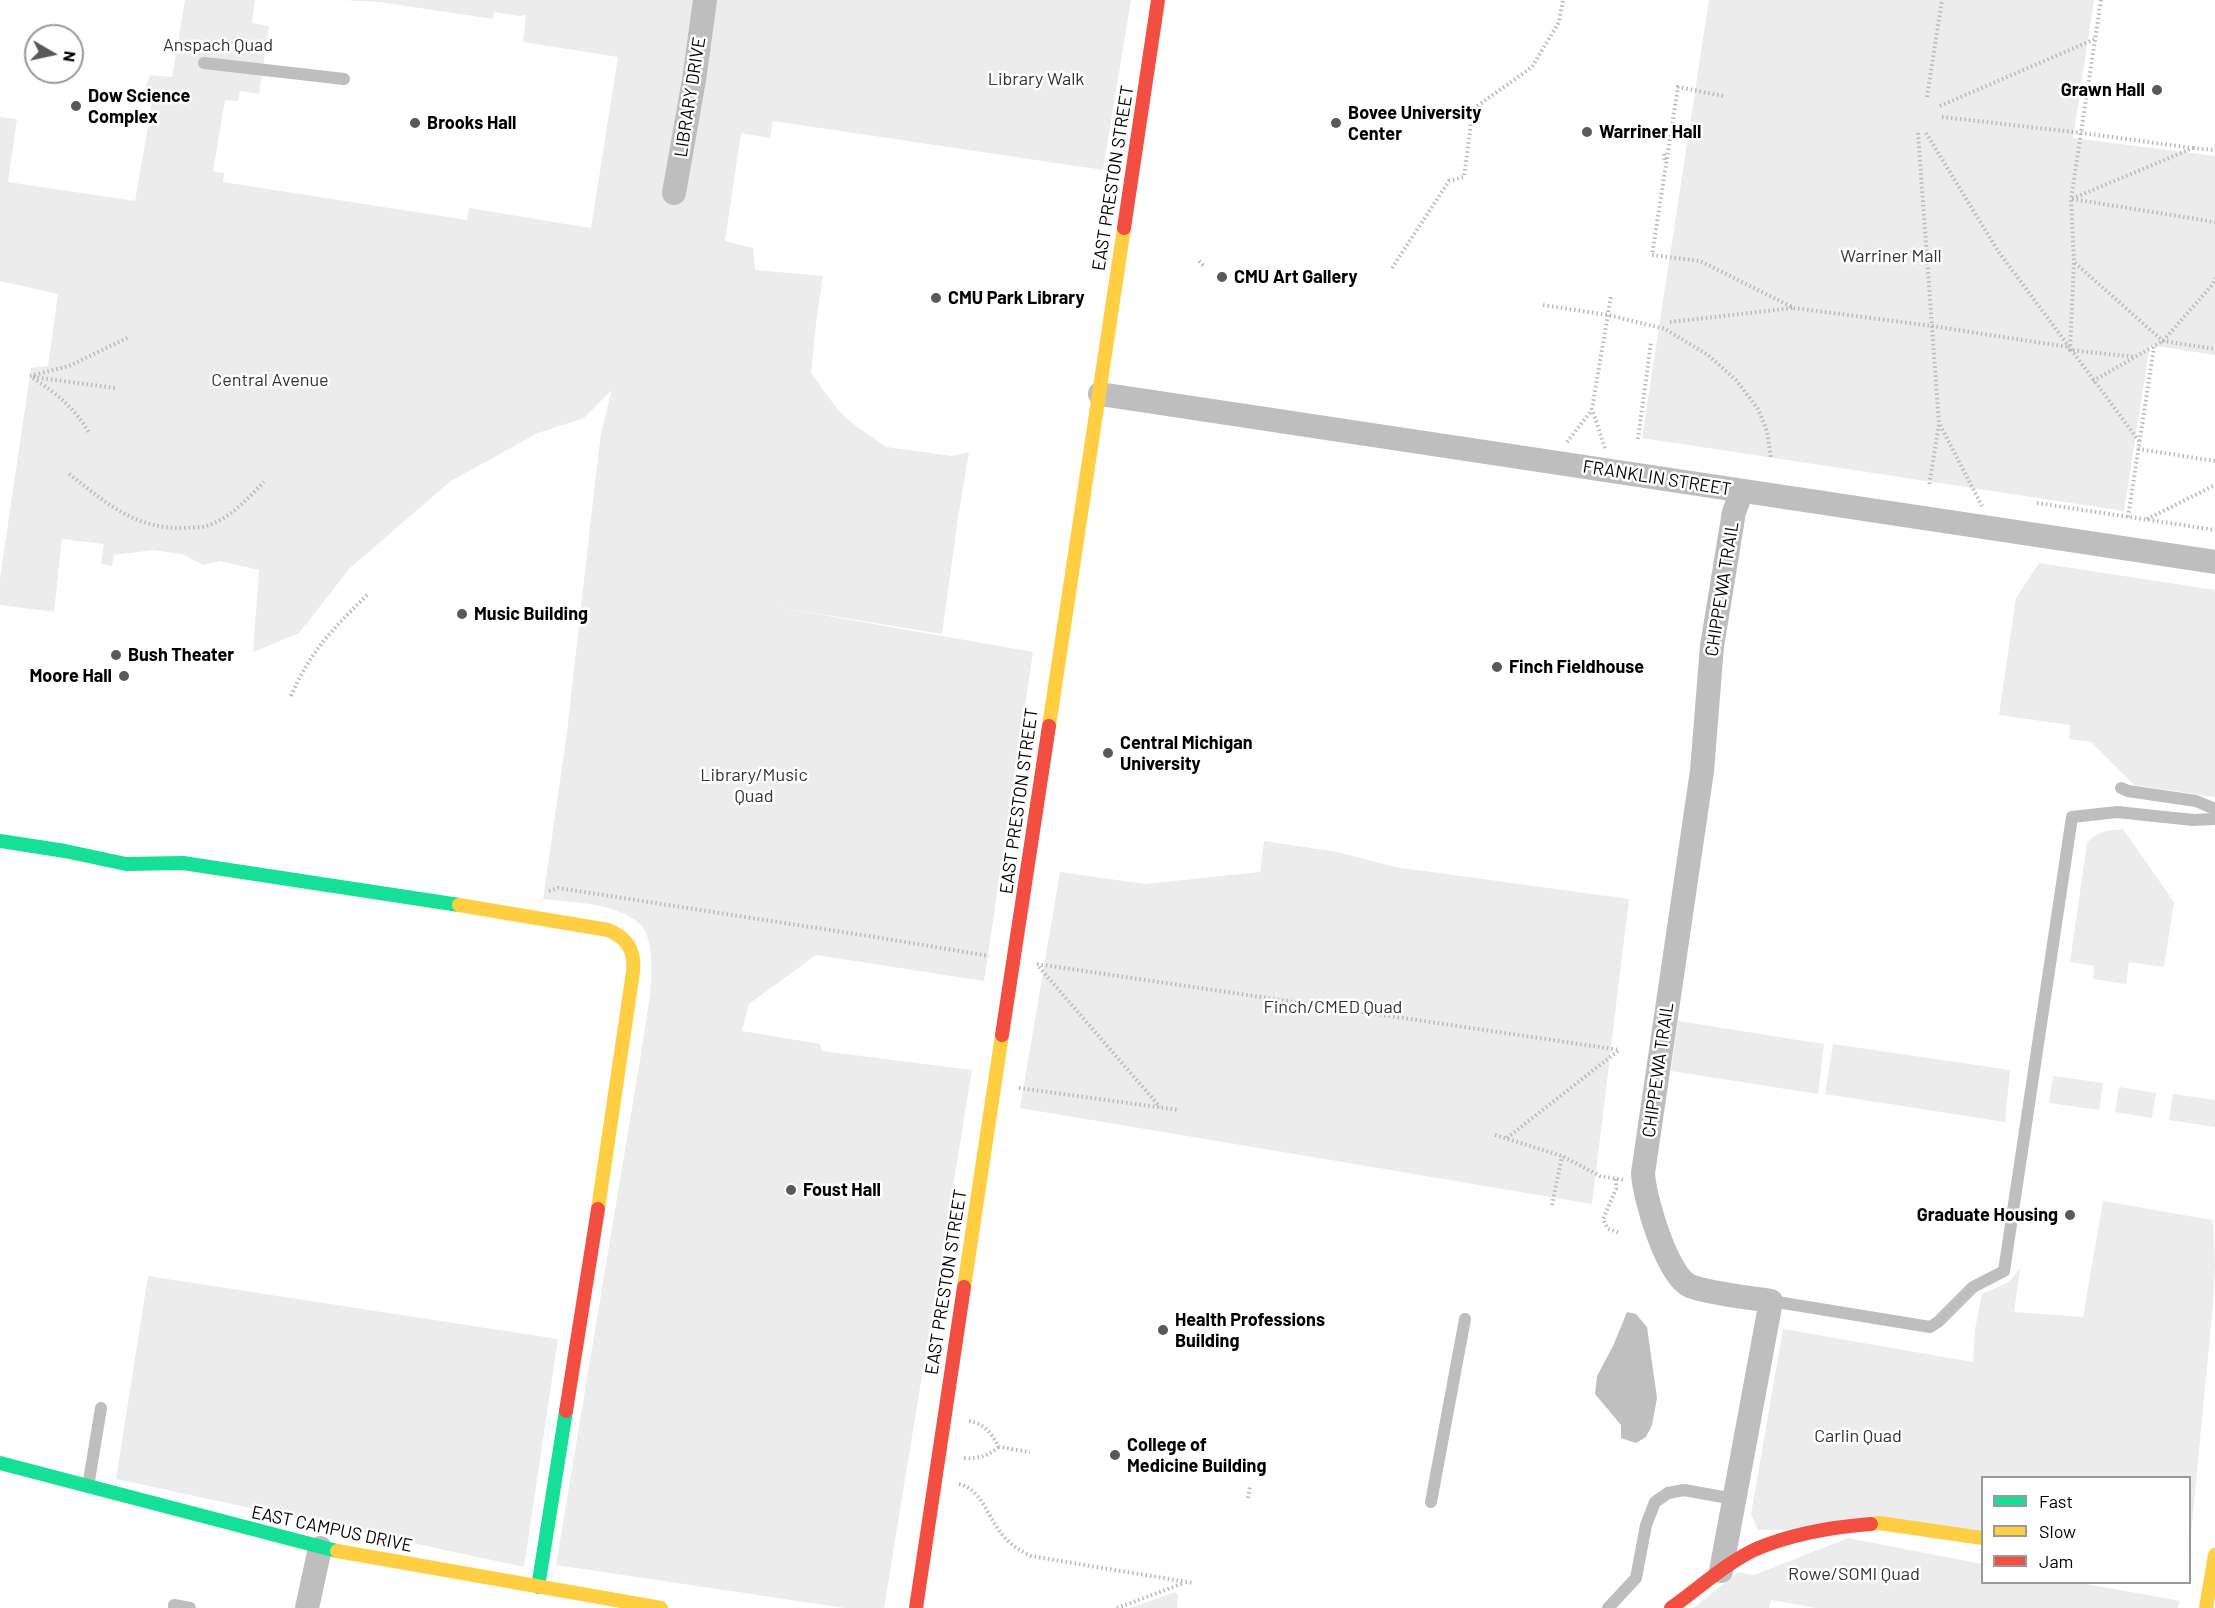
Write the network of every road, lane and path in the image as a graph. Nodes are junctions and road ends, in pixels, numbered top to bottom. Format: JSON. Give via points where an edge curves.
{"nodes":[{"id":1,"x":705,"y":0,"type":"edge"},
{"id":2,"x":1158,"y":0,"type":"edge"},
{"id":3,"x":1563,"y":0,"type":"edge"},
{"id":4,"x":1942,"y":0,"type":"edge"},
{"id":5,"x":2101,"y":0,"type":"edge"},
{"id":6,"x":2095,"y":39,"type":"junction"},
{"id":7,"x":204,"y":63,"type":"dead end"},
{"id":8,"x":344,"y":79,"type":"dead end"},
{"id":9,"x":1723,"y":96,"type":"dead end"},
{"id":10,"x":1927,"y":97,"type":"dead end"},
{"id":11,"x":1940,"y":106,"type":"dead end"},
{"id":12,"x":1942,"y":117,"type":"dead end"},
{"id":13,"x":1918,"y":133,"type":"dead end"},
{"id":14,"x":1926,"y":133,"type":"dead end"},
{"id":15,"x":2082,"y":133,"type":"junction"},
{"id":16,"x":2193,"y":148,"type":"junction"},
{"id":17,"x":2215,"y":150,"type":"edge"},
{"id":18,"x":1664,"y":154,"type":"dead end"},
{"id":19,"x":1666,"y":170,"type":"junction"},
{"id":20,"x":674,"y":193,"type":"dead end"},
{"id":21,"x":2072,"y":199,"type":"junction"},
{"id":22,"x":2215,"y":222,"type":"edge"},
{"id":23,"x":1200,"y":261,"type":"dead end"},
{"id":24,"x":2074,"y":262,"type":"junction"},
{"id":25,"x":1205,"y":267,"type":"dead end"},
{"id":26,"x":1392,"y":268,"type":"dead end"},
{"id":27,"x":2215,"y":278,"type":"edge"},
{"id":28,"x":1611,"y":296,"type":"dead end"},
{"id":29,"x":1543,"y":305,"type":"dead end"},
{"id":30,"x":1794,"y":308,"type":"junction"},
{"id":31,"x":1608,"y":315,"type":"junction"},
{"id":32,"x":1670,"y":322,"type":"dead end"},
{"id":33,"x":1932,"y":326,"type":"junction"},
{"id":34,"x":129,"y":337,"type":"dead end"},
{"id":35,"x":2163,"y":341,"type":"junction"},
{"id":36,"x":1651,"y":342,"type":"dead end"},
{"id":37,"x":2154,"y":347,"type":"junction"},
{"id":38,"x":2069,"y":349,"type":"junction"},
{"id":39,"x":2215,"y":349,"type":"edge"},
{"id":40,"x":2135,"y":357,"type":"junction"},
{"id":41,"x":30,"y":376,"type":"junction"},
{"id":42,"x":2093,"y":381,"type":"junction"},
{"id":43,"x":115,"y":388,"type":"dead end"},
{"id":44,"x":1100,"y":394,"type":"junction"},
{"id":45,"x":1939,"y":424,"type":"junction"},
{"id":46,"x":90,"y":433,"type":"dead end"},
{"id":47,"x":1638,"y":440,"type":"dead end"},
{"id":48,"x":2139,"y":441,"type":"junction"},
{"id":49,"x":2138,"y":449,"type":"junction"},
{"id":50,"x":1771,"y":458,"type":"dead end"},
{"id":51,"x":2215,"y":461,"type":"edge"},
{"id":52,"x":1617,"y":473,"type":"junction"},
{"id":53,"x":69,"y":474,"type":"dead end"},
{"id":54,"x":264,"y":482,"type":"dead end"},
{"id":55,"x":2215,"y":485,"type":"edge"},
{"id":56,"x":1929,"y":486,"type":"dead end"},
{"id":57,"x":1742,"y":491,"type":"junction"},
{"id":58,"x":2037,"y":503,"type":"dead end"},
{"id":59,"x":1985,"y":512,"type":"dead end"},
{"id":60,"x":2128,"y":517,"type":"junction"},
{"id":61,"x":2146,"y":520,"type":"junction"},
{"id":62,"x":2215,"y":530,"type":"edge"},
{"id":63,"x":2215,"y":562,"type":"edge"},
{"id":64,"x":367,"y":595,"type":"dead end"},
{"id":65,"x":291,"y":696,"type":"dead end"},
{"id":66,"x":2121,"y":788,"type":"dead end"},
{"id":67,"x":2215,"y":809,"type":"edge"},
{"id":68,"x":2215,"y":819,"type":"edge"},
{"id":69,"x":4,"y":842,"type":"edge"},
{"id":70,"x":542,"y":894,"type":"dead end"},
{"id":71,"x":993,"y":957,"type":"dead end"},
{"id":72,"x":1019,"y":1088,"type":"dead end"},
{"id":73,"x":1160,"y":1107,"type":"junction"},
{"id":74,"x":1179,"y":1110,"type":"dead end"},
{"id":75,"x":1495,"y":1135,"type":"dead end"},
{"id":76,"x":1507,"y":1138,"type":"junction"},
{"id":77,"x":1562,"y":1156,"type":"junction"},
{"id":78,"x":1616,"y":1179,"type":"junction"},
{"id":79,"x":1627,"y":1181,"type":"dead end"},
{"id":80,"x":1552,"y":1205,"type":"dead end"},
{"id":81,"x":1620,"y":1233,"type":"dead end"},
{"id":82,"x":1771,"y":1302,"type":"junction"},
{"id":83,"x":1465,"y":1319,"type":"dead end"},
{"id":84,"x":101,"y":1408,"type":"dead end"},
{"id":85,"x":967,"y":1420,"type":"dead end"},
{"id":86,"x":999,"y":1447,"type":"junction"},
{"id":87,"x":1030,"y":1452,"type":"dead end"},
{"id":88,"x":961,"y":1458,"type":"dead end"},
{"id":89,"x":0,"y":1463,"type":"edge"},
{"id":90,"x":957,"y":1484,"type":"dead end"},
{"id":91,"x":1250,"y":1486,"type":"dead end"},
{"id":92,"x":88,"y":1487,"type":"junction"},
{"id":93,"x":1248,"y":1498,"type":"dead end"},
{"id":94,"x":1734,"y":1499,"type":"junction"},
{"id":95,"x":1431,"y":1502,"type":"dead end"},
{"id":96,"x":1981,"y":1538,"type":"edge"},
{"id":97,"x":320,"y":1548,"type":"junction"},
{"id":98,"x":2215,"y":1554,"type":"edge"},
{"id":99,"x":1721,"y":1571,"type":"junction"},
{"id":100,"x":1185,"y":1582,"type":"junction"},
{"id":101,"x":1193,"y":1583,"type":"dead end"},
{"id":102,"x":538,"y":1587,"type":"junction"},
{"id":103,"x":174,"y":1608,"type":"edge"},
{"id":104,"x":190,"y":1608,"type":"edge"},
{"id":105,"x":308,"y":1608,"type":"edge"},
{"id":106,"x":661,"y":1608,"type":"edge"},
{"id":107,"x":916,"y":1608,"type":"edge"},
{"id":108,"x":1117,"y":1608,"type":"edge"},
{"id":109,"x":1608,"y":1608,"type":"edge"},
{"id":110,"x":1671,"y":1608,"type":"edge"},
{"id":111,"x":2206,"y":1608,"type":"edge"}],
"edges":[{"from":1,"to":20,"type":"street","name":"LIBRARY DRIVE"},
{"from":2,"to":44,"type":"street","name":"EAST PRESTON STREET"},
{"from":3,"to":26,"type":"path","via":[[1559,22],[1532,66],[1473,109],[1464,177],[1449,182]]},
{"from":4,"to":10,"type":"path"},
{"from":5,"to":6,"type":"path"},
{"from":6,"to":11,"type":"path"},
{"from":6,"to":15,"type":"path"},
{"from":7,"to":8,"type":"lane"},
{"from":9,"to":19,"type":"path","via":[[1678,87]]},
{"from":12,"to":15,"type":"path"},
{"from":13,"to":33,"type":"path"},
{"from":14,"to":38,"type":"path","via":[[1998,251]]},
{"from":15,"to":16,"type":"path"},
{"from":15,"to":21,"type":"path"},
{"from":16,"to":17,"type":"path"},
{"from":16,"to":21,"type":"path"},
{"from":18,"to":19,"type":"path"},
{"from":19,"to":30,"type":"path","via":[[1652,255],[1700,261]]},
{"from":21,"to":22,"type":"path"},
{"from":21,"to":24,"type":"path"},
{"from":23,"to":25,"type":"path"},
{"from":24,"to":35,"type":"path"},
{"from":24,"to":38,"type":"path"},
{"from":27,"to":35,"type":"path"},
{"from":28,"to":31,"type":"path"},
{"from":29,"to":31,"type":"path"},
{"from":30,"to":32,"type":"path"},
{"from":30,"to":33,"type":"path"},
{"from":31,"to":50,"type":"path","via":[[1665,329],[1708,355],[1736,380],[1758,409],[1767,431]]},
{"from":31,"to":52,"type":"path","via":[[1592,409]]},
{"from":33,"to":38,"type":"path"},
{"from":33,"to":45,"type":"path"},
{"from":34,"to":41,"type":"path","via":[[69,366]]},
{"from":35,"to":37,"type":"path"},
{"from":35,"to":39,"type":"path"},
{"from":36,"to":47,"type":"path"},
{"from":37,"to":40,"type":"path"},
{"from":37,"to":48,"type":"path"},
{"from":38,"to":40,"type":"path"},
{"from":38,"to":42,"type":"path"},
{"from":40,"to":42,"type":"path"},
{"from":41,"to":43,"type":"path"},
{"from":41,"to":46,"type":"path","via":[[60,396]]},
{"from":42,"to":48,"type":"path"},
{"from":44,"to":52,"type":"street","name":"FRANKLIN STREET"},
{"from":44,"to":107,"type":"street","name":"EAST PRESTON STREET"},
{"from":45,"to":56,"type":"path"},
{"from":45,"to":59,"type":"path"},
{"from":48,"to":49,"type":"path"},
{"from":49,"to":51,"type":"path"},
{"from":49,"to":60,"type":"path"},
{"from":52,"to":57,"type":"street","name":"FRANKLIN STREET"},
{"from":53,"to":54,"type":"path","via":[[117,511],[146,524],[178,528],[205,527],[236,510]]},
{"from":55,"to":61,"type":"path"},
{"from":57,"to":63,"type":"street","name":"FRANKLIN STREET"},
{"from":57,"to":82,"type":"street","name":"CHIPPEWA TRAIL","via":[[1734,512],[1712,646],[1702,771],[1643,1173],[1670,1266],[1682,1282]]},
{"from":58,"to":60,"type":"path"},
{"from":60,"to":61,"type":"path"},
{"from":61,"to":62,"type":"path"},
{"from":64,"to":65,"type":"path","via":[[324,638]]},
{"from":66,"to":67,"type":"lane","via":[[2196,801]]},
{"from":68,"to":82,"type":"lane","via":[[2117,812],[2072,817],[2004,1271],[1972,1287],[1930,1327]]},
{"from":69,"to":102,"type":"street","via":[[126,864],[183,863],[527,915],[609,930],[625,940],[632,953],[633,972]]},
{"from":70,"to":71,"type":"path","via":[[558,888]]},
{"from":72,"to":73,"type":"path"},
{"from":73,"to":74,"type":"path"},
{"from":73,"to":76,"type":"path","via":[[1037,964],[1620,1050]]},
{"from":75,"to":76,"type":"path"},
{"from":76,"to":77,"type":"path"},
{"from":77,"to":78,"type":"path","via":[[1600,1176]]},
{"from":77,"to":80,"type":"path"},
{"from":78,"to":79,"type":"path"},
{"from":78,"to":81,"type":"path","via":[[1616,1189],[1603,1220],[1608,1229]]},
{"from":82,"to":94,"type":"street"},
{"from":83,"to":95,"type":"lane"},
{"from":84,"to":92,"type":"lane"},
{"from":85,"to":86,"type":"path","via":[[987,1428]]},
{"from":86,"to":87,"type":"path"},
{"from":86,"to":88,"type":"path","via":[[977,1459]]},
{"from":89,"to":92,"type":"street","name":"EAST CAMPUS DRIVE"},
{"from":90,"to":100,"type":"path","via":[[974,1491],[1002,1535],[1031,1556]]},
{"from":91,"to":93,"type":"path"},
{"from":92,"to":97,"type":"street","name":"EAST CAMPUS DRIVE"},
{"from":94,"to":99,"type":"street"},
{"from":94,"to":109,"type":"lane","via":[[1684,1490],[1668,1493],[1655,1502],[1646,1525],[1636,1578]]},
{"from":96,"to":99,"type":"street","via":[[1879,1523],[1842,1526],[1768,1544]]},
{"from":97,"to":102,"type":"street","name":"EAST CAMPUS DRIVE"},
{"from":97,"to":105,"type":"street"},
{"from":98,"to":111,"type":"street","via":[[2206,1575]]},
{"from":99,"to":110,"type":"street"},
{"from":100,"to":101,"type":"path"},
{"from":100,"to":108,"type":"path"},
{"from":102,"to":106,"type":"street","name":"EAST CAMPUS DRIVE"},
{"from":103,"to":104,"type":"lane"}]}
